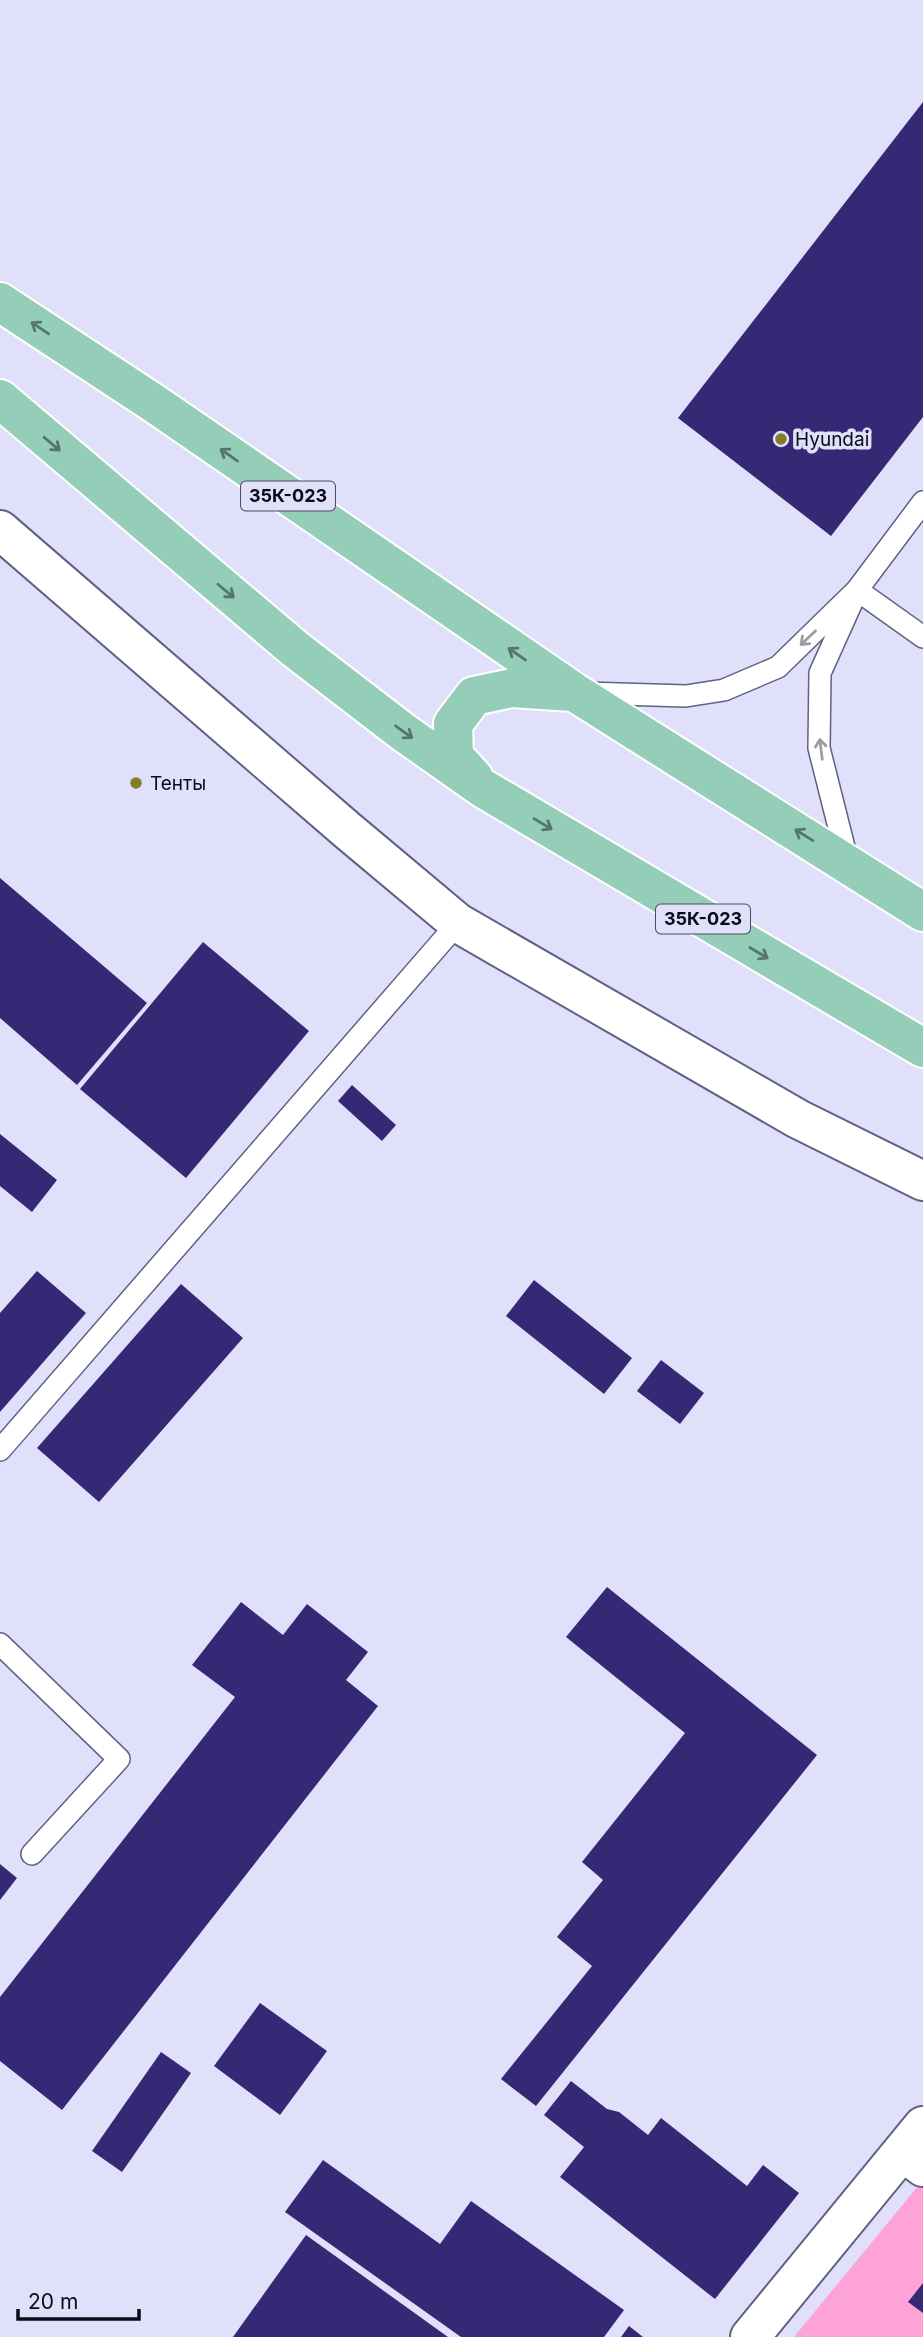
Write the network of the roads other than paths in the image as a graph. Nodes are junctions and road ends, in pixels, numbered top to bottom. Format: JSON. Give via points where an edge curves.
{"nodes":[{"id":1,"x":0,"y":302,"type":"edge"},
{"id":2,"x":0,"y":400,"type":"edge"},
{"id":3,"x":923,"y":502,"type":"edge"},
{"id":4,"x":0,"y":530,"type":"edge"},
{"id":5,"x":857,"y":590,"type":"junction"},
{"id":6,"x":923,"y":637,"type":"edge"},
{"id":7,"x":574,"y":692,"type":"junction"},
{"id":8,"x":484,"y":789,"type":"junction"},
{"id":9,"x":848,"y":863,"type":"junction"},
{"id":10,"x":923,"y":912,"type":"edge"},
{"id":11,"x":458,"y":923,"type":"junction"},
{"id":12,"x":923,"y":1048,"type":"edge"},
{"id":13,"x":923,"y":1181,"type":"edge"},
{"id":14,"x":0,"y":1450,"type":"edge"},
{"id":15,"x":0,"y":1644,"type":"edge"},
{"id":16,"x":32,"y":1854,"type":"dead end"},
{"id":17,"x":916,"y":2148,"type":"edge"},
{"id":18,"x":750,"y":2337,"type":"edge"}],
"edges":[{"from":7,"to":1,"type":"main road","number":"35К-023","one_way":true},
{"from":2,"to":8,"type":"main road","number":"35К-023","one_way":true,"via":[[295,649]]},
{"from":3,"to":5,"type":"lane"},
{"from":4,"to":11,"type":"street"},
{"from":5,"to":6,"type":"lane"},
{"from":5,"to":7,"type":"lane","one_way":true,"via":[[778,667],[724,690],[686,696]]},
{"from":9,"to":5,"type":"lane","one_way":true,"via":[[820,748],[820,673]]},
{"from":7,"to":8,"type":"main road","via":[[512,688],[474,696],[453,724],[454,756]]},
{"from":9,"to":7,"type":"main road","number":"35К-023","one_way":true},
{"from":8,"to":12,"type":"main road","number":"35К-023","one_way":true},
{"from":9,"to":10,"type":"main road","number":"35К-023"},
{"from":11,"to":13,"type":"street","via":[[798,1119]]},
{"from":11,"to":14,"type":"lane"},
{"from":15,"to":16,"type":"lane","via":[[118,1759]]},
{"from":17,"to":18,"type":"street"}]}
